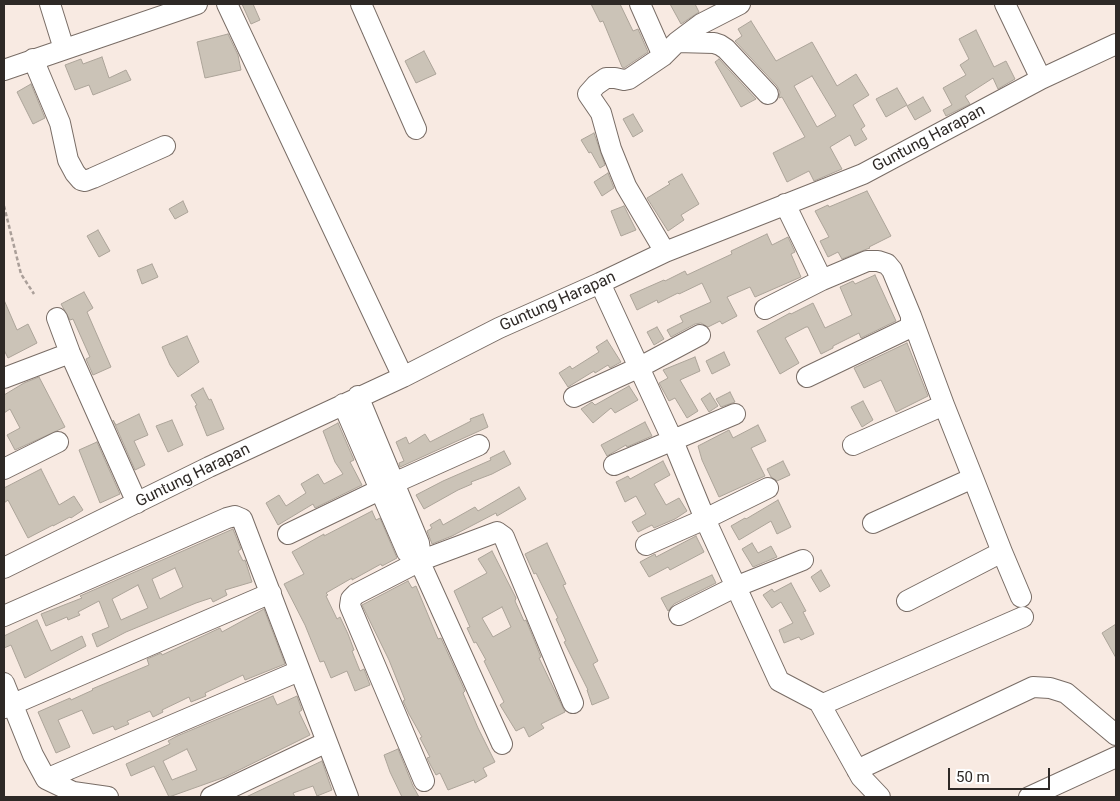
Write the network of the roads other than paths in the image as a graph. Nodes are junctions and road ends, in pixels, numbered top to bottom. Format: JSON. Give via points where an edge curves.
{"nodes":[{"id":1,"x":50,"y":4,"type":"edge"},
{"id":2,"x":197,"y":4,"type":"edge"},
{"id":3,"x":228,"y":4,"type":"edge"},
{"id":4,"x":360,"y":4,"type":"edge"},
{"id":5,"x":640,"y":4,"type":"edge"},
{"id":6,"x":740,"y":4,"type":"edge"},
{"id":7,"x":1005,"y":4,"type":"edge"},
{"id":8,"x":707,"y":11,"type":"edge"},
{"id":9,"x":1116,"y":44,"type":"edge"},
{"id":10,"x":64,"y":49,"type":"junction"},
{"id":11,"x":670,"y":49,"type":"junction"},
{"id":12,"x":33,"y":59,"type":"junction"},
{"id":13,"x":5,"y":66,"type":"edge"},
{"id":14,"x":1042,"y":79,"type":"junction"},
{"id":15,"x":768,"y":94,"type":"dead end"},
{"id":16,"x":416,"y":129,"type":"dead end"},
{"id":17,"x":165,"y":146,"type":"dead end"},
{"id":18,"x":785,"y":204,"type":"junction"},
{"id":19,"x":664,"y":252,"type":"junction"},
{"id":20,"x":822,"y":280,"type":"junction"},
{"id":21,"x":600,"y":283,"type":"junction"},
{"id":22,"x":765,"y":309,"type":"dead end"},
{"id":23,"x":911,"y":316,"type":"junction"},
{"id":24,"x":56,"y":318,"type":"dead end"},
{"id":25,"x":700,"y":335,"type":"dead end"},
{"id":26,"x":70,"y":353,"type":"junction"},
{"id":27,"x":640,"y":367,"type":"junction"},
{"id":28,"x":403,"y":377,"type":"junction"},
{"id":29,"x":807,"y":377,"type":"dead end"},
{"id":30,"x":4,"y":378,"type":"edge"},
{"id":31,"x":574,"y":397,"type":"dead end"},
{"id":32,"x":351,"y":400,"type":"junction"},
{"id":33,"x":944,"y":405,"type":"junction"},
{"id":34,"x":735,"y":414,"type":"dead end"},
{"id":35,"x":673,"y":441,"type":"junction"},
{"id":36,"x":58,"y":442,"type":"dead end"},
{"id":37,"x":853,"y":444,"type":"dead end"},
{"id":38,"x":479,"y":445,"type":"dead end"},
{"id":39,"x":614,"y":465,"type":"dead end"},
{"id":40,"x":4,"y":468,"type":"edge"},
{"id":41,"x":973,"y":478,"type":"junction"},
{"id":42,"x":387,"y":487,"type":"junction"},
{"id":43,"x":768,"y":488,"type":"dead end"},
{"id":44,"x":137,"y":503,"type":"junction"},
{"id":45,"x":705,"y":519,"type":"junction"},
{"id":46,"x":873,"y":523,"type":"dead end"},
{"id":47,"x":288,"y":534,"type":"dead end"},
{"id":48,"x":646,"y":545,"type":"dead end"},
{"id":49,"x":1002,"y":552,"type":"junction"},
{"id":50,"x":803,"y":560,"type":"dead end"},
{"id":51,"x":420,"y":563,"type":"junction"},
{"id":52,"x":4,"y":568,"type":"edge"},
{"id":53,"x":735,"y":587,"type":"junction"},
{"id":54,"x":271,"y":593,"type":"junction"},
{"id":55,"x":1021,"y":597,"type":"dead end"},
{"id":56,"x":907,"y":601,"type":"dead end"},
{"id":57,"x":679,"y":615,"type":"dead end"},
{"id":58,"x":4,"y":616,"type":"edge"},
{"id":59,"x":1023,"y":617,"type":"dead end"},
{"id":60,"x":299,"y":671,"type":"junction"},
{"id":61,"x":4,"y":683,"type":"edge"},
{"id":62,"x":574,"y":703,"type":"dead end"},
{"id":63,"x":820,"y":705,"type":"junction"},
{"id":64,"x":8,"y":706,"type":"edge"},
{"id":65,"x":1116,"y":736,"type":"edge"},
{"id":66,"x":327,"y":742,"type":"junction"},
{"id":67,"x":502,"y":744,"type":"dead end"},
{"id":68,"x":1116,"y":757,"type":"edge"},
{"id":69,"x":857,"y":770,"type":"junction"},
{"id":70,"x":46,"y":779,"type":"junction"},
{"id":71,"x":424,"y":781,"type":"dead end"},
{"id":72,"x":108,"y":797,"type":"edge"},
{"id":73,"x":211,"y":797,"type":"edge"},
{"id":74,"x":348,"y":797,"type":"edge"},
{"id":75,"x":880,"y":797,"type":"edge"},
{"id":76,"x":1029,"y":797,"type":"edge"}],
"edges":[{"from":1,"to":10,"type":"street"},
{"from":2,"to":10,"type":"street"},
{"from":3,"to":28,"type":"street"},
{"from":4,"to":16,"type":"street"},
{"from":5,"to":11,"type":"street"},
{"from":6,"to":8,"type":"street"},
{"from":7,"to":14,"type":"street"},
{"from":8,"to":11,"type":"street"},
{"from":9,"to":14,"type":"street","name":"Guntung Harapan"},
{"from":10,"to":12,"type":"street"},
{"from":11,"to":15,"type":"street","via":[[720,45]]},
{"from":11,"to":19,"type":"street","via":[[630,79],[606,78],[588,94],[601,113],[626,186]]},
{"from":12,"to":13,"type":"street"},
{"from":12,"to":17,"type":"street","via":[[60,123],[68,160],[81,180],[93,178]]},
{"from":14,"to":18,"type":"street","name":"Guntung Harapan","via":[[863,174]]},
{"from":18,"to":19,"type":"street","name":"Guntung Harapan"},
{"from":18,"to":20,"type":"street"},
{"from":19,"to":21,"type":"street","name":"Guntung Harapan"},
{"from":20,"to":22,"type":"street"},
{"from":20,"to":23,"type":"street","via":[[867,261],[878,260],[892,270]]},
{"from":21,"to":27,"type":"street"},
{"from":21,"to":28,"type":"street","name":"Guntung Harapan","via":[[499,328]]},
{"from":23,"to":29,"type":"street","via":[[908,328]]},
{"from":23,"to":33,"type":"street"},
{"from":24,"to":26,"type":"street"},
{"from":25,"to":27,"type":"street"},
{"from":26,"to":30,"type":"street"},
{"from":26,"to":44,"type":"street"},
{"from":27,"to":31,"type":"street"},
{"from":27,"to":35,"type":"street"},
{"from":28,"to":32,"type":"street","name":"Guntung Harapan"},
{"from":32,"to":42,"type":"street"},
{"from":32,"to":44,"type":"street","name":"Guntung Harapan"},
{"from":33,"to":37,"type":"street"},
{"from":33,"to":41,"type":"street"},
{"from":34,"to":35,"type":"street"},
{"from":35,"to":39,"type":"street"},
{"from":35,"to":45,"type":"street"},
{"from":36,"to":40,"type":"street"},
{"from":38,"to":42,"type":"street"},
{"from":41,"to":46,"type":"street"},
{"from":41,"to":49,"type":"street"},
{"from":42,"to":47,"type":"street"},
{"from":42,"to":51,"type":"street","via":[[419,543]]},
{"from":43,"to":45,"type":"street"},
{"from":44,"to":52,"type":"street","name":"Guntung Harapan"},
{"from":45,"to":48,"type":"street"},
{"from":45,"to":53,"type":"street"},
{"from":49,"to":55,"type":"street"},
{"from":49,"to":56,"type":"street"},
{"from":50,"to":53,"type":"street"},
{"from":51,"to":62,"type":"street","via":[[493,532],[501,534]]},
{"from":51,"to":67,"type":"street"},
{"from":51,"to":71,"type":"street","via":[[356,594],[350,606]]},
{"from":53,"to":57,"type":"street"},
{"from":53,"to":63,"type":"street","via":[[779,681]]},
{"from":54,"to":58,"type":"street","via":[[244,521],[235,516]]},
{"from":54,"to":60,"type":"street"},
{"from":54,"to":64,"type":"street"},
{"from":59,"to":63,"type":"street"},
{"from":60,"to":66,"type":"street"},
{"from":60,"to":70,"type":"street"},
{"from":61,"to":64,"type":"street"},
{"from":63,"to":69,"type":"street"},
{"from":64,"to":70,"type":"street"},
{"from":65,"to":69,"type":"street","via":[[1066,693],[1034,687]]},
{"from":66,"to":73,"type":"street"},
{"from":66,"to":74,"type":"street"},
{"from":68,"to":76,"type":"street"},
{"from":69,"to":75,"type":"street"},
{"from":70,"to":72,"type":"street","via":[[74,792]]}]}
